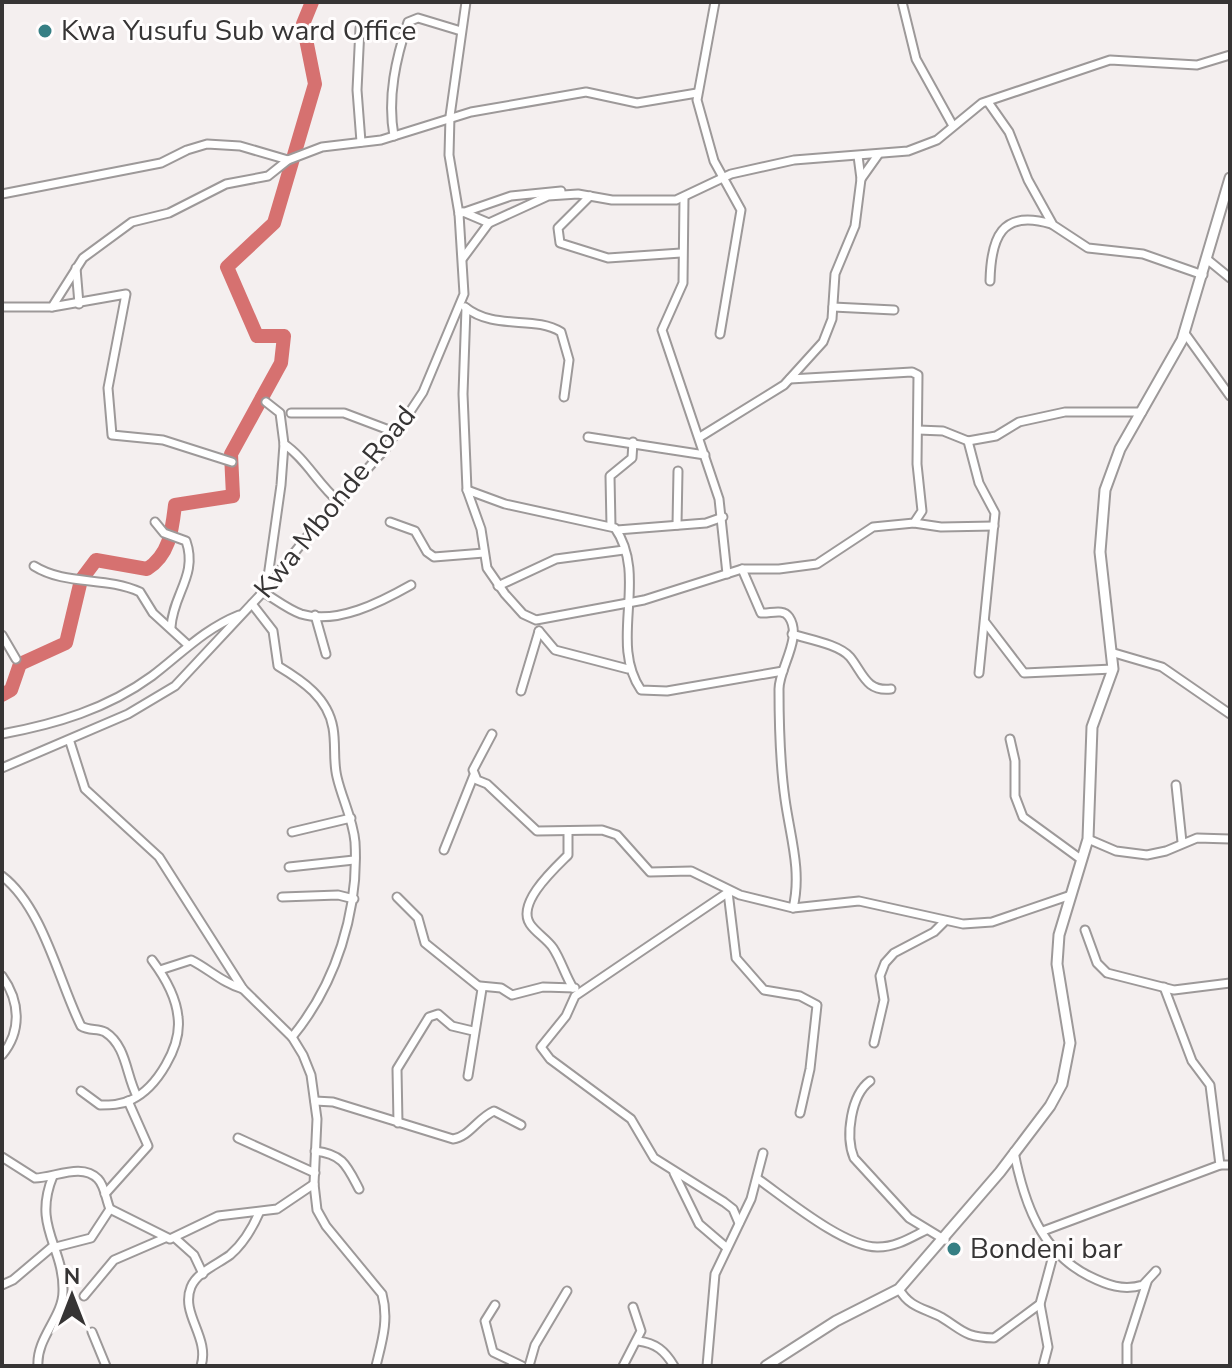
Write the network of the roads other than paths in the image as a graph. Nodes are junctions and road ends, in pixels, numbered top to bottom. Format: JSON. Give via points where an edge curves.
{"nodes":[{"id":1,"x":466,"y":2,"type":"edge"},
{"id":2,"x":715,"y":2,"type":"edge"},
{"id":3,"x":902,"y":2,"type":"edge"},
{"id":4,"x":360,"y":28,"type":"dead end"},
{"id":5,"x":461,"y":31,"type":"junction"},
{"id":6,"x":1230,"y":55,"type":"edge"},
{"id":7,"x":697,"y":93,"type":"junction"},
{"id":8,"x":988,"y":102,"type":"junction"},
{"id":9,"x":450,"y":116,"type":"junction"},
{"id":10,"x":952,"y":124,"type":"junction"},
{"id":11,"x":394,"y":136,"type":"junction"},
{"id":12,"x":361,"y":142,"type":"junction"},
{"id":13,"x":878,"y":155,"type":"junction"},
{"id":14,"x":858,"y":156,"type":"junction"},
{"id":15,"x":288,"y":160,"type":"junction"},
{"id":16,"x":722,"y":178,"type":"junction"},
{"id":17,"x":1230,"y":178,"type":"edge"},
{"id":18,"x":861,"y":179,"type":"junction"},
{"id":19,"x":2,"y":194,"type":"edge"},
{"id":20,"x":578,"y":194,"type":"junction"},
{"id":21,"x":590,"y":196,"type":"junction"},
{"id":22,"x":684,"y":197,"type":"junction"},
{"id":23,"x":461,"y":213,"type":"junction"},
{"id":24,"x":489,"y":223,"type":"junction"},
{"id":25,"x":1053,"y":225,"type":"junction"},
{"id":26,"x":681,"y":253,"type":"junction"},
{"id":27,"x":463,"y":258,"type":"junction"},
{"id":28,"x":1208,"y":260,"type":"junction"},
{"id":29,"x":76,"y":268,"type":"junction"},
{"id":30,"x":1203,"y":275,"type":"junction"},
{"id":31,"x":1230,"y":278,"type":"edge"},
{"id":32,"x":990,"y":281,"type":"dead end"},
{"id":33,"x":79,"y":304,"type":"junction"},
{"id":34,"x":464,"y":305,"type":"junction"},
{"id":35,"x":2,"y":307,"type":"edge"},
{"id":36,"x":52,"y":307,"type":"junction"},
{"id":37,"x":833,"y":307,"type":"junction"},
{"id":38,"x":894,"y":310,"type":"dead end"},
{"id":39,"x":1184,"y":332,"type":"junction"},
{"id":40,"x":720,"y":334,"type":"dead end"},
{"id":41,"x":790,"y":379,"type":"junction"},
{"id":42,"x":1230,"y":396,"type":"edge"},
{"id":43,"x":564,"y":397,"type":"dead end"},
{"id":44,"x":266,"y":402,"type":"dead end"},
{"id":45,"x":1142,"y":412,"type":"junction"},
{"id":46,"x":291,"y":413,"type":"dead end"},
{"id":47,"x":918,"y":430,"type":"junction"},
{"id":48,"x":397,"y":433,"type":"junction"},
{"id":49,"x":588,"y":437,"type":"dead end"},
{"id":50,"x":700,"y":437,"type":"junction"},
{"id":51,"x":968,"y":441,"type":"junction"},
{"id":52,"x":633,"y":442,"type":"junction"},
{"id":53,"x":284,"y":444,"type":"junction"},
{"id":54,"x":705,"y":455,"type":"junction"},
{"id":55,"x":232,"y":462,"type":"dead end"},
{"id":56,"x":678,"y":471,"type":"dead end"},
{"id":57,"x":467,"y":490,"type":"junction"},
{"id":58,"x":338,"y":501,"type":"junction"},
{"id":59,"x":723,"y":517,"type":"junction"},
{"id":60,"x":155,"y":522,"type":"dead end"},
{"id":61,"x":390,"y":522,"type":"dead end"},
{"id":62,"x":914,"y":523,"type":"junction"},
{"id":63,"x":677,"y":525,"type":"junction"},
{"id":64,"x":994,"y":526,"type":"junction"},
{"id":65,"x":614,"y":528,"type":"junction"},
{"id":66,"x":624,"y":550,"type":"junction"},
{"id":67,"x":484,"y":553,"type":"junction"},
{"id":68,"x":34,"y":566,"type":"dead end"},
{"id":69,"x":742,"y":569,"type":"junction"},
{"id":70,"x":727,"y":574,"type":"junction"},
{"id":71,"x":411,"y":585,"type":"dead end"},
{"id":72,"x":498,"y":586,"type":"junction"},
{"id":73,"x":265,"y":589,"type":"junction"},
{"id":74,"x":630,"y":603,"type":"junction"},
{"id":75,"x":252,"y":604,"type":"junction"},
{"id":76,"x":242,"y":614,"type":"junction"},
{"id":77,"x":315,"y":615,"type":"junction"},
{"id":78,"x":539,"y":621,"type":"junction"},
{"id":79,"x":985,"y":622,"type":"junction"},
{"id":80,"x":171,"y":627,"type":"junction"},
{"id":81,"x":539,"y":631,"type":"junction"},
{"id":82,"x":792,"y":634,"type":"junction"},
{"id":83,"x":2,"y":635,"type":"edge"},
{"id":84,"x":188,"y":645,"type":"junction"},
{"id":85,"x":1114,"y":653,"type":"junction"},
{"id":86,"x":326,"y":654,"type":"dead end"},
{"id":87,"x":16,"y":659,"type":"dead end"},
{"id":88,"x":628,"y":669,"type":"junction"},
{"id":89,"x":1113,"y":669,"type":"junction"},
{"id":90,"x":783,"y":671,"type":"junction"},
{"id":91,"x":979,"y":673,"type":"dead end"},
{"id":92,"x":891,"y":689,"type":"dead end"},
{"id":93,"x":521,"y":691,"type":"dead end"},
{"id":94,"x":1230,"y":714,"type":"edge"},
{"id":95,"x":2,"y":734,"type":"edge"},
{"id":96,"x":492,"y":734,"type":"dead end"},
{"id":97,"x":1010,"y":739,"type":"dead end"},
{"id":98,"x":70,"y":742,"type":"junction"},
{"id":99,"x":2,"y":768,"type":"edge"},
{"id":100,"x":474,"y":775,"type":"junction"},
{"id":101,"x":1176,"y":785,"type":"dead end"},
{"id":102,"x":351,"y":818,"type":"junction"},
{"id":103,"x":568,"y":831,"type":"junction"},
{"id":104,"x":292,"y":832,"type":"dead end"},
{"id":105,"x":1088,"y":839,"type":"junction"},
{"id":106,"x":1230,"y":839,"type":"edge"},
{"id":107,"x":1182,"y":842,"type":"junction"},
{"id":108,"x":444,"y":850,"type":"dead end"},
{"id":109,"x":354,"y":860,"type":"junction"},
{"id":110,"x":1082,"y":860,"type":"junction"},
{"id":111,"x":289,"y":867,"type":"dead end"},
{"id":112,"x":2,"y":876,"type":"edge"},
{"id":113,"x":729,"y":891,"type":"junction"},
{"id":114,"x":1071,"y":895,"type":"junction"},
{"id":115,"x":282,"y":897,"type":"dead end"},
{"id":116,"x":397,"y":897,"type":"dead end"},
{"id":117,"x":354,"y":899,"type":"junction"},
{"id":118,"x":793,"y":908,"type":"junction"},
{"id":119,"x":945,"y":921,"type":"junction"},
{"id":120,"x":1085,"y":930,"type":"dead end"},
{"id":121,"x":152,"y":960,"type":"dead end"},
{"id":122,"x":160,"y":970,"type":"junction"},
{"id":123,"x":2,"y":976,"type":"edge"},
{"id":124,"x":1230,"y":983,"type":"edge"},
{"id":125,"x":480,"y":986,"type":"junction"},
{"id":126,"x":1164,"y":987,"type":"junction"},
{"id":127,"x":573,"y":988,"type":"junction"},
{"id":128,"x":585,"y":988,"type":"junction"},
{"id":129,"x":243,"y":989,"type":"junction"},
{"id":130,"x":473,"y":1031,"type":"junction"},
{"id":131,"x":292,"y":1037,"type":"junction"},
{"id":132,"x":874,"y":1043,"type":"dead end"},
{"id":133,"x":2,"y":1055,"type":"edge"},
{"id":134,"x":468,"y":1076,"type":"dead end"},
{"id":135,"x":870,"y":1081,"type":"dead end"},
{"id":136,"x":81,"y":1091,"type":"dead end"},
{"id":137,"x":137,"y":1096,"type":"junction"},
{"id":138,"x":128,"y":1101,"type":"junction"},
{"id":139,"x":315,"y":1101,"type":"junction"},
{"id":140,"x":800,"y":1113,"type":"dead end"},
{"id":141,"x":398,"y":1123,"type":"junction"},
{"id":142,"x":521,"y":1125,"type":"dead end"},
{"id":143,"x":238,"y":1138,"type":"dead end"},
{"id":144,"x":315,"y":1151,"type":"junction"},
{"id":145,"x":1014,"y":1152,"type":"junction"},
{"id":146,"x":763,"y":1153,"type":"dead end"},
{"id":147,"x":2,"y":1157,"type":"edge"},
{"id":148,"x":1220,"y":1165,"type":"junction"},
{"id":149,"x":1230,"y":1165,"type":"edge"},
{"id":150,"x":315,"y":1173,"type":"junction"},
{"id":151,"x":674,"y":1173,"type":"junction"},
{"id":152,"x":53,"y":1176,"type":"junction"},
{"id":153,"x":758,"y":1179,"type":"junction"},
{"id":154,"x":314,"y":1184,"type":"junction"},
{"id":155,"x":359,"y":1189,"type":"dead end"},
{"id":156,"x":105,"y":1194,"type":"junction"},
{"id":157,"x":110,"y":1209,"type":"junction"},
{"id":158,"x":259,"y":1213,"type":"junction"},
{"id":159,"x":739,"y":1223,"type":"junction"},
{"id":160,"x":926,"y":1230,"type":"junction"},
{"id":161,"x":1043,"y":1231,"type":"junction"},
{"id":162,"x":165,"y":1238,"type":"junction"},
{"id":163,"x":175,"y":1238,"type":"junction"},
{"id":164,"x":945,"y":1240,"type":"junction"},
{"id":165,"x":52,"y":1248,"type":"junction"},
{"id":166,"x":727,"y":1248,"type":"junction"},
{"id":167,"x":1054,"y":1252,"type":"junction"},
{"id":168,"x":1156,"y":1271,"type":"dead end"},
{"id":169,"x":203,"y":1274,"type":"junction"},
{"id":170,"x":1147,"y":1282,"type":"junction"},
{"id":171,"x":2,"y":1285,"type":"edge"},
{"id":172,"x":899,"y":1289,"type":"junction"},
{"id":173,"x":567,"y":1291,"type":"dead end"},
{"id":174,"x":84,"y":1296,"type":"dead end"},
{"id":175,"x":1040,"y":1304,"type":"junction"},
{"id":176,"x":495,"y":1305,"type":"dead end"},
{"id":177,"x":633,"y":1307,"type":"dead end"},
{"id":178,"x":92,"y":1332,"type":"dead end"},
{"id":179,"x":638,"y":1341,"type":"junction"},
{"id":180,"x":501,"y":1358,"type":"junction"},
{"id":181,"x":203,"y":1364,"type":"edge"},
{"id":182,"x":38,"y":1366,"type":"edge"},
{"id":183,"x":106,"y":1366,"type":"edge"},
{"id":184,"x":376,"y":1366,"type":"edge"},
{"id":185,"x":496,"y":1366,"type":"edge"},
{"id":186,"x":522,"y":1366,"type":"edge"},
{"id":187,"x":529,"y":1366,"type":"edge"},
{"id":188,"x":623,"y":1366,"type":"edge"},
{"id":189,"x":674,"y":1366,"type":"edge"},
{"id":190,"x":707,"y":1366,"type":"edge"},
{"id":191,"x":766,"y":1366,"type":"edge"},
{"id":192,"x":1043,"y":1366,"type":"edge"},
{"id":193,"x":1127,"y":1366,"type":"edge"}],
"edges":[{"from":1,"to":5,"type":"street","name":"Kwa Mbonde Road"},
{"from":2,"to":7,"type":"street"},
{"from":3,"to":10,"type":"street","via":[[916,59]]},
{"from":4,"to":12,"type":"street"},
{"from":5,"to":9,"type":"street","name":"Kwa Mbonde Road"},
{"from":5,"to":11,"type":"street","via":[[418,18],[408,22],[396,64],[390,116]]},
{"from":6,"to":8,"type":"street","via":[[1197,65],[1110,60]]},
{"from":7,"to":9,"type":"street","via":[[637,103],[590,91]]},
{"from":7,"to":16,"type":"street"},
{"from":8,"to":10,"type":"street"},
{"from":8,"to":25,"type":"street","via":[[1009,132]]},
{"from":9,"to":11,"type":"street"},
{"from":9,"to":23,"type":"street","name":"Kwa Mbonde Road","via":[[449,155]]},
{"from":10,"to":13,"type":"street","via":[[933,141]]},
{"from":11,"to":12,"type":"street"},
{"from":12,"to":15,"type":"street","via":[[322,147]]},
{"from":13,"to":14,"type":"street"},
{"from":13,"to":18,"type":"street"},
{"from":14,"to":16,"type":"street","via":[[794,160]]},
{"from":14,"to":18,"type":"street"},
{"from":15,"to":19,"type":"street","via":[[240,146],[207,144],[161,163]]},
{"from":15,"to":29,"type":"street","via":[[268,176],[226,184],[169,213],[132,222]]},
{"from":16,"to":22,"type":"street"},
{"from":16,"to":40,"type":"street","via":[[741,210]]},
{"from":17,"to":28,"type":"street"},
{"from":18,"to":37,"type":"street","via":[[854,231],[835,274]]},
{"from":20,"to":21,"type":"street"},
{"from":20,"to":23,"type":"street","via":[[524,193]]},
{"from":20,"to":24,"type":"street","via":[[530,202]]},
{"from":21,"to":22,"type":"street"},
{"from":21,"to":26,"type":"street","via":[[558,228],[560,243],[608,258]]},
{"from":22,"to":26,"type":"street"},
{"from":23,"to":24,"type":"street"},
{"from":23,"to":27,"type":"street","name":"Kwa Mbonde Road"},
{"from":24,"to":27,"type":"street"},
{"from":25,"to":30,"type":"street","via":[[1088,248],[1143,254]]},
{"from":25,"to":32,"type":"street","via":[[1019,220],[1007,226],[993,246]]},
{"from":26,"to":50,"type":"street","via":[[683,283],[662,330]]},
{"from":27,"to":34,"type":"street","name":"Kwa Mbonde Road"},
{"from":28,"to":30,"type":"street"},
{"from":28,"to":31,"type":"street"},
{"from":29,"to":33,"type":"street"},
{"from":29,"to":36,"type":"street"},
{"from":30,"to":39,"type":"street"},
{"from":33,"to":36,"type":"street"},
{"from":33,"to":55,"type":"street","via":[[126,294],[108,388],[112,435],[163,440]]},
{"from":34,"to":43,"type":"street","via":[[495,322],[561,332],[569,360]]},
{"from":34,"to":48,"type":"street","name":"Kwa Mbonde Road","via":[[423,392]]},
{"from":34,"to":57,"type":"street"},
{"from":35,"to":36,"type":"street"},
{"from":37,"to":38,"type":"street"},
{"from":37,"to":41,"type":"street","via":[[823,342]]},
{"from":39,"to":42,"type":"street"},
{"from":39,"to":45,"type":"street"},
{"from":41,"to":47,"type":"street","via":[[914,373],[920,383]]},
{"from":41,"to":50,"type":"street"},
{"from":44,"to":53,"type":"street","via":[[280,413]]},
{"from":45,"to":51,"type":"street","via":[[1065,412]]},
{"from":45,"to":85,"type":"street","via":[[1112,466],[1100,525]]},
{"from":46,"to":48,"type":"street","via":[[344,413]]},
{"from":47,"to":51,"type":"street","via":[[943,431]]},
{"from":47,"to":62,"type":"street","via":[[922,511]]},
{"from":48,"to":58,"type":"street","name":"Kwa Mbonde Road"},
{"from":49,"to":52,"type":"street"},
{"from":50,"to":54,"type":"street"},
{"from":51,"to":64,"type":"street","via":[[979,483],[995,513]]},
{"from":52,"to":54,"type":"street"},
{"from":52,"to":65,"type":"street","via":[[632,458],[610,476]]},
{"from":53,"to":58,"type":"street"},
{"from":53,"to":73,"type":"street"},
{"from":54,"to":59,"type":"street"},
{"from":56,"to":63,"type":"street"},
{"from":57,"to":65,"type":"street","via":[[505,504]]},
{"from":57,"to":67,"type":"street"},
{"from":58,"to":73,"type":"street","name":"Kwa Mbonde Road"},
{"from":59,"to":63,"type":"street"},
{"from":59,"to":70,"type":"street"},
{"from":60,"to":80,"type":"street","via":[[164,533],[186,541],[190,552],[189,578],[173,606]]},
{"from":61,"to":67,"type":"street","via":[[415,531],[434,557]]},
{"from":62,"to":64,"type":"street"},
{"from":62,"to":69,"type":"street","via":[[873,527],[817,564]]},
{"from":63,"to":65,"type":"street"},
{"from":64,"to":79,"type":"street"},
{"from":65,"to":66,"type":"street"},
{"from":66,"to":72,"type":"street","via":[[556,559]]},
{"from":66,"to":74,"type":"street"},
{"from":67,"to":72,"type":"street"},
{"from":68,"to":80,"type":"street","via":[[62,578],[130,587]]},
{"from":69,"to":70,"type":"street"},
{"from":69,"to":82,"type":"street","via":[[761,613],[789,616]]},
{"from":70,"to":74,"type":"street"},
{"from":71,"to":77,"type":"street","via":[[379,598],[366,610]]},
{"from":72,"to":78,"type":"street","via":[[523,614]]},
{"from":73,"to":75,"type":"street","name":"Kwa Mbonde Road"},
{"from":73,"to":77,"type":"street","via":[[293,610]]},
{"from":74,"to":78,"type":"street"},
{"from":74,"to":88,"type":"street"},
{"from":75,"to":76,"type":"street","name":"Kwa Mbonde Road"},
{"from":75,"to":102,"type":"street","via":[[273,631],[278,666],[307,684],[327,707],[337,780]]},
{"from":76,"to":84,"type":"street","via":[[216,624]]},
{"from":76,"to":98,"type":"street","name":"Kwa Mbonde Road","via":[[175,686]]},
{"from":77,"to":86,"type":"street"},
{"from":78,"to":81,"type":"street"},
{"from":79,"to":89,"type":"street","via":[[1024,673]]},
{"from":79,"to":91,"type":"street"},
{"from":80,"to":84,"type":"street"},
{"from":81,"to":88,"type":"street","via":[[555,650]]},
{"from":81,"to":93,"type":"street"},
{"from":82,"to":90,"type":"street"},
{"from":82,"to":92,"type":"street","via":[[845,652],[869,684]]},
{"from":83,"to":87,"type":"street"},
{"from":84,"to":95,"type":"street","via":[[105,705]]},
{"from":85,"to":89,"type":"street"},
{"from":85,"to":94,"type":"street","via":[[1162,667]]},
{"from":88,"to":90,"type":"street","via":[[645,692]]},
{"from":89,"to":105,"type":"street","via":[[1092,727]]},
{"from":90,"to":118,"type":"street","via":[[779,725],[798,877]]},
{"from":96,"to":100,"type":"street"},
{"from":97,"to":110,"type":"street","via":[[1015,796],[1023,817]]},
{"from":98,"to":99,"type":"street","name":"Kwa Mbonde Road"},
{"from":98,"to":129,"type":"street","via":[[85,789],[159,857]]},
{"from":100,"to":103,"type":"street","via":[[537,831]]},
{"from":100,"to":108,"type":"street"},
{"from":101,"to":107,"type":"street"},
{"from":102,"to":104,"type":"street"},
{"from":102,"to":109,"type":"street"},
{"from":103,"to":113,"type":"street","via":[[617,835],[650,872],[691,871]]},
{"from":103,"to":127,"type":"street","via":[[568,855],[530,901],[528,917],[554,949]]},
{"from":105,"to":107,"type":"street","via":[[1116,851],[1147,855]]},
{"from":105,"to":110,"type":"street"},
{"from":106,"to":107,"type":"street"},
{"from":109,"to":111,"type":"street"},
{"from":109,"to":117,"type":"street"},
{"from":110,"to":114,"type":"street"},
{"from":112,"to":137,"type":"street","via":[[13,884],[49,948],[81,1026],[101,1030],[112,1039],[123,1053]]},
{"from":113,"to":118,"type":"street"},
{"from":113,"to":128,"type":"street"},
{"from":113,"to":140,"type":"street","via":[[736,958],[764,990],[800,996],[817,1005]]},
{"from":114,"to":119,"type":"street","via":[[992,922]]},
{"from":114,"to":145,"type":"street","via":[[1057,964],[1070,1043],[1068,1064],[1050,1106]]},
{"from":115,"to":117,"type":"street"},
{"from":116,"to":125,"type":"street","via":[[418,918],[425,943]]},
{"from":117,"to":131,"type":"street","via":[[321,998]]},
{"from":118,"to":119,"type":"street","via":[[859,901]]},
{"from":119,"to":132,"type":"street","via":[[885,963],[880,976],[884,1000]]},
{"from":120,"to":126,"type":"street","via":[[1103,972]]},
{"from":121,"to":122,"type":"street"},
{"from":122,"to":129,"type":"street","via":[[191,960]]},
{"from":122,"to":137,"type":"street","via":[[175,1001],[177,1034],[160,1074]]},
{"from":123,"to":133,"type":"street","via":[[15,998],[16,1031]]},
{"from":124,"to":126,"type":"street"},
{"from":125,"to":127,"type":"street","via":[[512,995],[543,987]]},
{"from":125,"to":130,"type":"street"},
{"from":126,"to":148,"type":"street","via":[[1192,1061],[1210,1085]]},
{"from":127,"to":128,"type":"street"},
{"from":128,"to":151,"type":"street","via":[[544,1039],[542,1053],[631,1119],[654,1158]]},
{"from":129,"to":131,"type":"street"},
{"from":130,"to":134,"type":"street"},
{"from":130,"to":141,"type":"street","via":[[452,1026],[438,1014],[429,1017],[397,1069]]},
{"from":131,"to":139,"type":"street","via":[[311,1075]]},
{"from":135,"to":160,"type":"street","via":[[859,1092],[850,1147],[876,1185]]},
{"from":136,"to":138,"type":"street","via":[[100,1105]]},
{"from":137,"to":138,"type":"street"},
{"from":138,"to":156,"type":"street","via":[[148,1146]]},
{"from":139,"to":141,"type":"street"},
{"from":139,"to":144,"type":"street"},
{"from":141,"to":142,"type":"street","via":[[453,1139],[465,1136],[477,1120],[494,1111]]},
{"from":143,"to":150,"type":"street"},
{"from":144,"to":150,"type":"street"},
{"from":144,"to":155,"type":"street","via":[[344,1160]]},
{"from":145,"to":161,"type":"street","via":[[1021,1189]]},
{"from":145,"to":164,"type":"street"},
{"from":146,"to":153,"type":"street"},
{"from":147,"to":152,"type":"street","via":[[35,1178]]},
{"from":148,"to":149,"type":"street"},
{"from":148,"to":161,"type":"street"},
{"from":150,"to":154,"type":"street"},
{"from":151,"to":159,"type":"street","via":[[724,1202]]},
{"from":151,"to":166,"type":"street","via":[[699,1224]]},
{"from":152,"to":156,"type":"street","via":[[73,1171],[94,1175]]},
{"from":152,"to":165,"type":"street","via":[[44,1209]]},
{"from":153,"to":159,"type":"street"},
{"from":153,"to":160,"type":"street","via":[[862,1244],[895,1245]]},
{"from":154,"to":158,"type":"street","via":[[277,1209]]},
{"from":154,"to":184,"type":"street","via":[[317,1210],[326,1226],[382,1294],[386,1320]]},
{"from":156,"to":157,"type":"street"},
{"from":157,"to":162,"type":"street"},
{"from":157,"to":165,"type":"street","via":[[91,1238]]},
{"from":158,"to":163,"type":"street","via":[[218,1216]]},
{"from":158,"to":169,"type":"street","via":[[237,1248]]},
{"from":159,"to":166,"type":"street"},
{"from":160,"to":164,"type":"street"},
{"from":161,"to":167,"type":"street"},
{"from":162,"to":163,"type":"street"},
{"from":162,"to":174,"type":"street","via":[[114,1260]]},
{"from":163,"to":169,"type":"street","via":[[194,1255]]},
{"from":164,"to":172,"type":"street"},
{"from":165,"to":171,"type":"street"},
{"from":165,"to":182,"type":"street","via":[[62,1301],[46,1332]]},
{"from":166,"to":190,"type":"street","via":[[713,1288]]},
{"from":167,"to":170,"type":"street","via":[[1106,1285],[1137,1287]]},
{"from":167,"to":175,"type":"street"},
{"from":168,"to":170,"type":"street"},
{"from":169,"to":181,"type":"street","via":[[190,1289],[188,1307],[200,1332]]},
{"from":170,"to":193,"type":"street","via":[[1127,1344]]},
{"from":172,"to":175,"type":"street","via":[[915,1307],[941,1317],[958,1332],[986,1337],[1000,1334]]},
{"from":172,"to":191,"type":"street"},
{"from":173,"to":187,"type":"street","via":[[535,1345]]},
{"from":175,"to":192,"type":"street","via":[[1048,1347]]},
{"from":176,"to":180,"type":"street","via":[[485,1327],[493,1352]]},
{"from":177,"to":179,"type":"street","via":[[641,1331]]},
{"from":178,"to":183,"type":"street"},
{"from":179,"to":188,"type":"street"},
{"from":179,"to":189,"type":"street","via":[[665,1352]]},
{"from":180,"to":185,"type":"street"},
{"from":180,"to":186,"type":"street"}]}
